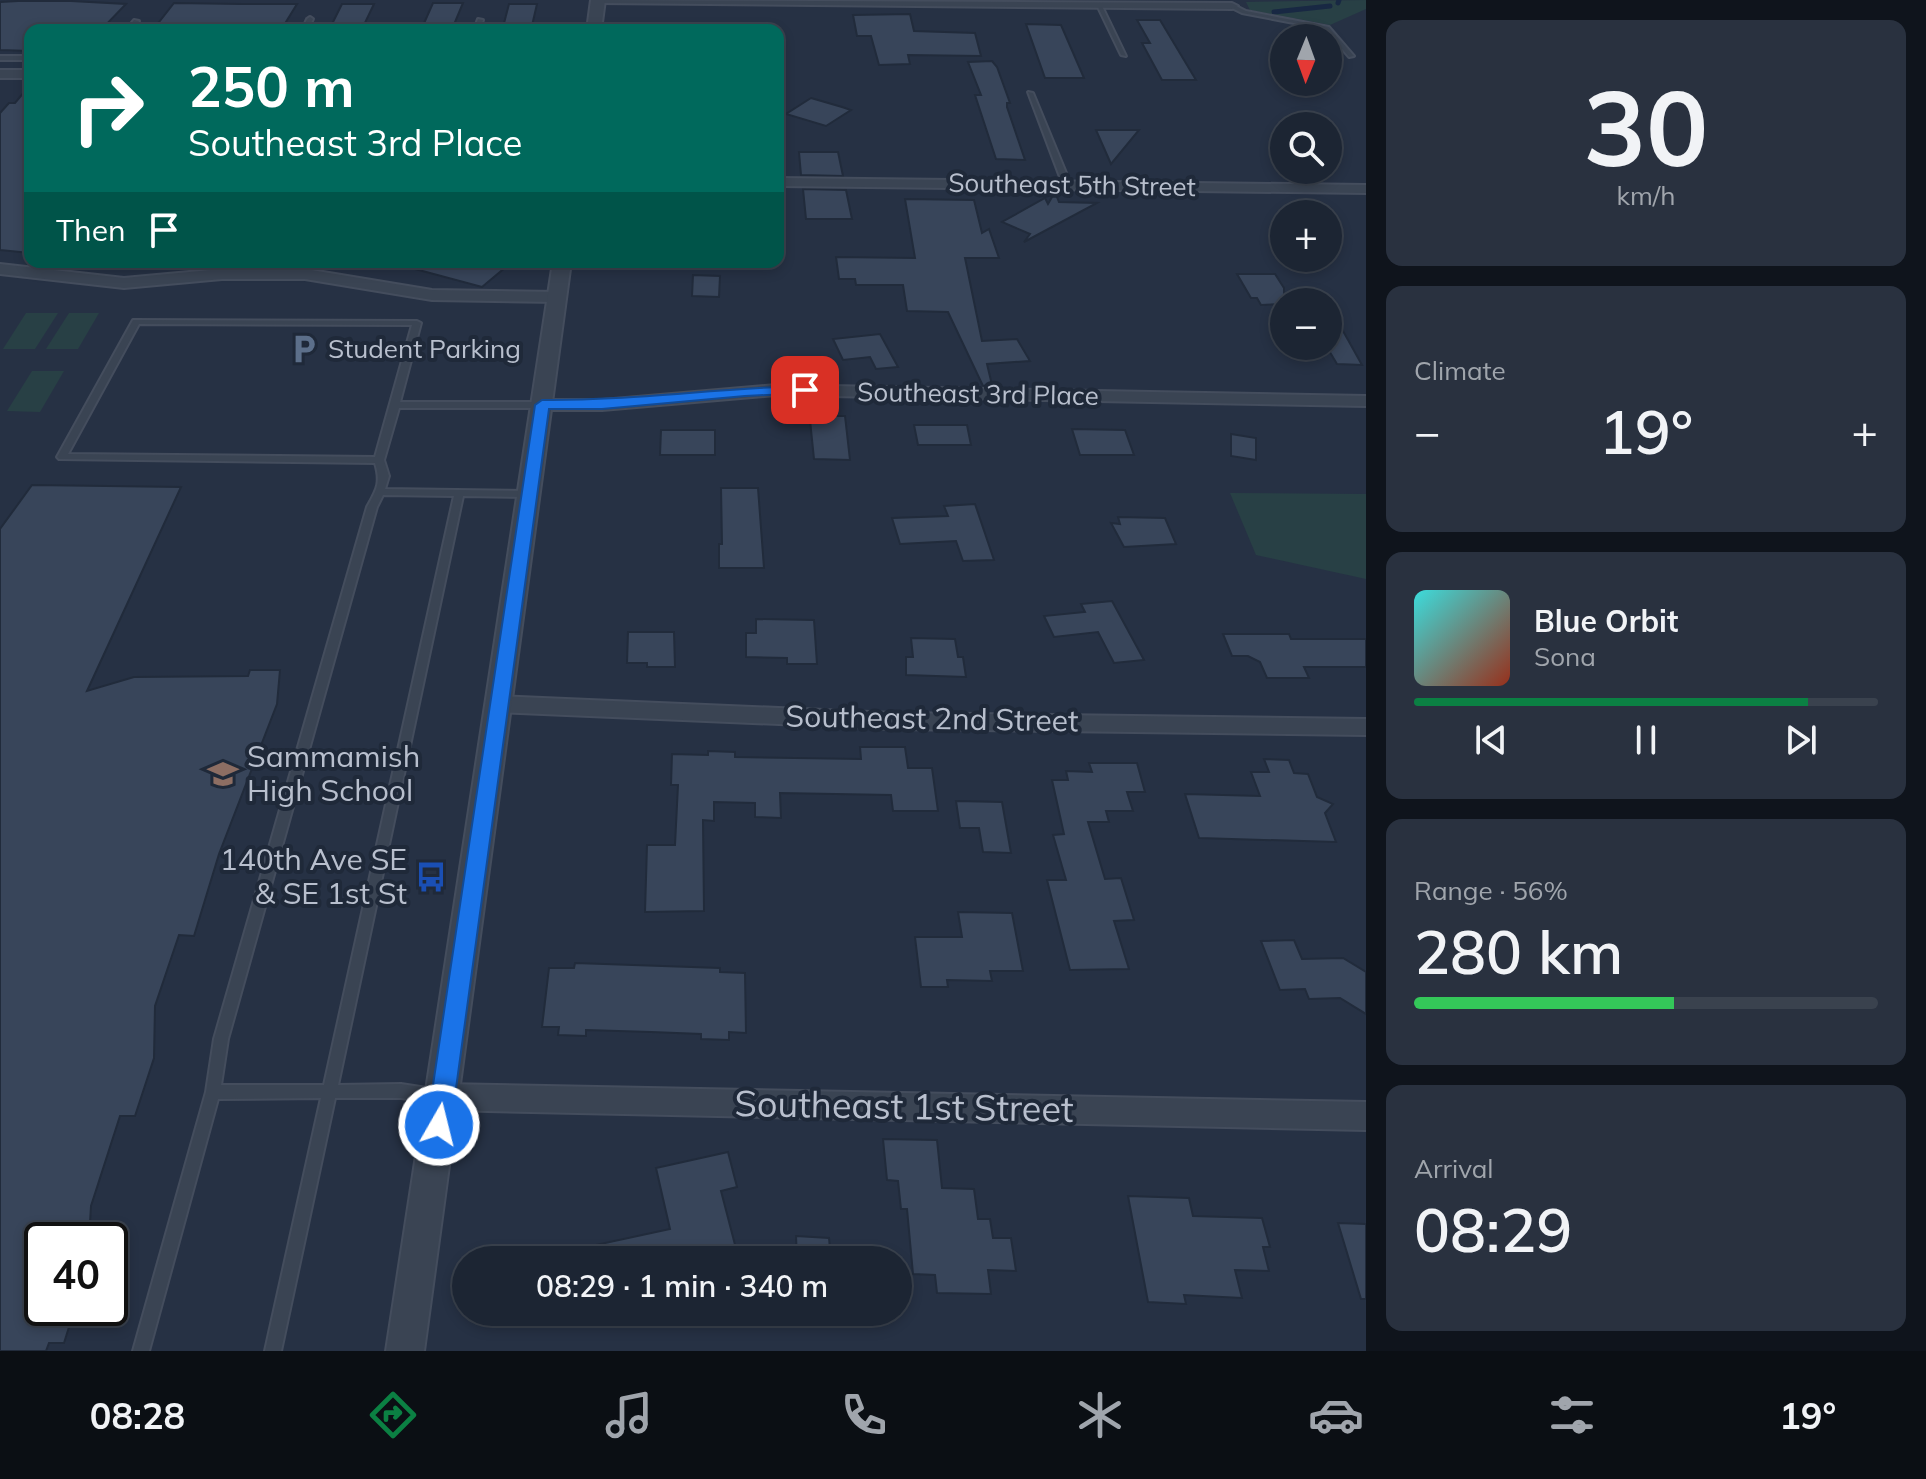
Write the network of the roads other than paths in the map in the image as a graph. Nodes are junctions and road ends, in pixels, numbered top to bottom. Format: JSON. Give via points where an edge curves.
{"nodes":[{"id":1,"x":598,"y":0,"type":"edge"},
{"id":2,"x":995,"y":2,"type":"edge"},
{"id":3,"x":1098,"y":4,"type":"junction"},
{"id":4,"x":1232,"y":6,"type":"joint"},
{"id":5,"x":310,"y":19,"type":"dead end"},
{"id":6,"x":480,"y":20,"type":"dead end"},
{"id":7,"x":136,"y":21,"type":"dead end"},
{"id":8,"x":134,"y":24,"type":"edge"},
{"id":9,"x":308,"y":24,"type":"edge"},
{"id":10,"x":479,"y":24,"type":"edge"},
{"id":11,"x":595,"y":24,"type":"edge"},
{"id":12,"x":1124,"y":55,"type":"dead end"},
{"id":13,"x":1351,"y":56,"type":"dead end"},
{"id":14,"x":0,"y":58,"type":"edge"},
{"id":15,"x":24,"y":58,"type":"edge"},
{"id":16,"x":24,"y":75,"type":"edge"},
{"id":17,"x":3,"y":77,"type":"edge"},
{"id":18,"x":1030,"y":93,"type":"dead end"},
{"id":19,"x":784,"y":182,"type":"edge"},
{"id":20,"x":1067,"y":185,"type":"junction"},
{"id":21,"x":1366,"y":189,"type":"edge"},
{"id":22,"x":561,"y":268,"type":"edge"},
{"id":23,"x":0,"y":269,"type":"edge"},
{"id":24,"x":558,"y":297,"type":"junction"},
{"id":25,"x":1366,"y":401,"type":"edge"},
{"id":26,"x":395,"y":405,"type":"junction"},
{"id":27,"x":542,"y":405,"type":"junction"},
{"id":28,"x":379,"y":460,"type":"junction"},
{"id":29,"x":380,"y":492,"type":"junction"},
{"id":30,"x":459,"y":493,"type":"junction"},
{"id":31,"x":530,"y":494,"type":"junction"},
{"id":32,"x":499,"y":704,"type":"junction"},
{"id":33,"x":1366,"y":727,"type":"edge"},
{"id":34,"x":330,"y":1091,"type":"junction"},
{"id":35,"x":213,"y":1092,"type":"junction"},
{"id":36,"x":443,"y":1097,"type":"junction"},
{"id":37,"x":1366,"y":1116,"type":"edge"},
{"id":38,"x":141,"y":1351,"type":"edge"},
{"id":39,"x":273,"y":1351,"type":"edge"},
{"id":40,"x":405,"y":1351,"type":"edge"}],
"edges":[{"from":1,"to":2,"type":"street"},
{"from":1,"to":11,"type":"street"},
{"from":2,"to":3,"type":"street"},
{"from":3,"to":4,"type":"street"},
{"from":3,"to":12,"type":"lane"},
{"from":4,"to":13,"type":"lane","via":[[1327,28]]},
{"from":5,"to":9,"type":"lane"},
{"from":6,"to":10,"type":"lane"},
{"from":7,"to":8,"type":"lane"},
{"from":14,"to":15,"type":"lane"},
{"from":16,"to":17,"type":"street"},
{"from":18,"to":20,"type":"lane"},
{"from":19,"to":20,"type":"street","name":"Southeast 5th Street"},
{"from":20,"to":21,"type":"street","name":"Southeast 5th Street"},
{"from":22,"to":24,"type":"street"},
{"from":23,"to":24,"type":"street","via":[[124,283],[222,274],[305,274],[432,295]]},
{"from":24,"to":27,"type":"street"},
{"from":25,"to":27,"type":"street","name":"Southeast 3rd Place","via":[[776,390]]},
{"from":26,"to":27,"type":"lane"},
{"from":26,"to":28,"type":"lane"},
{"from":26,"to":28,"type":"lane","via":[[417,323],[136,322],[62,457]]},
{"from":27,"to":31,"type":"street"},
{"from":28,"to":29,"type":"lane","via":[[384,476]]},
{"from":29,"to":30,"type":"lane"},
{"from":29,"to":35,"type":"lane","via":[[226,1021]]},
{"from":30,"to":31,"type":"lane"},
{"from":30,"to":34,"type":"lane"},
{"from":31,"to":32,"type":"street"},
{"from":32,"to":33,"type":"street","name":"Southeast 2nd Street","via":[[893,721]]},
{"from":32,"to":36,"type":"street"},
{"from":34,"to":35,"type":"lane"},
{"from":34,"to":36,"type":"lane"},
{"from":34,"to":39,"type":"lane"},
{"from":35,"to":38,"type":"lane"},
{"from":36,"to":37,"type":"street","name":"Southeast 1st Street"},
{"from":36,"to":40,"type":"street"}]}
